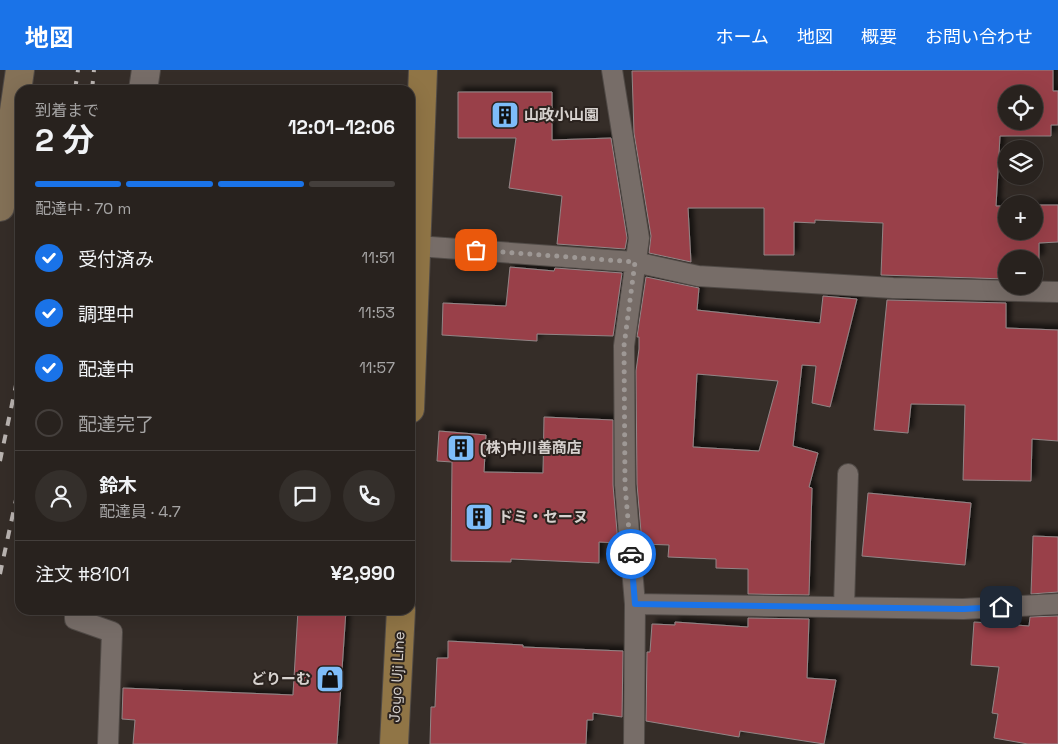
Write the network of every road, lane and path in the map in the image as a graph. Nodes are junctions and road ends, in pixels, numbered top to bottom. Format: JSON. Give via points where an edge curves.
{"nodes":[{"id":1,"x":20,"y":70,"type":"edge"},
{"id":2,"x":146,"y":70,"type":"edge"},
{"id":3,"x":423,"y":70,"type":"edge"},
{"id":4,"x":612,"y":70,"type":"edge"},
{"id":5,"x":18,"y":85,"type":"edge"},
{"id":6,"x":144,"y":85,"type":"edge"},
{"id":7,"x":15,"y":104,"type":"edge"},
{"id":8,"x":1,"y":198,"type":"edge"},
{"id":9,"x":417,"y":246,"type":"junction"},
{"id":10,"x":635,"y":262,"type":"junction"},
{"id":11,"x":415,"y":270,"type":"edge"},
{"id":12,"x":1058,"y":292,"type":"edge"},
{"id":13,"x":848,"y":474,"type":"dead end"},
{"id":14,"x":635,"y":604,"type":"junction"},
{"id":15,"x":1058,"y":604,"type":"edge"},
{"id":16,"x":844,"y":608,"type":"junction"},
{"id":17,"x":74,"y":615,"type":"edge"},
{"id":18,"x":401,"y":615,"type":"edge"},
{"id":19,"x":108,"y":744,"type":"edge"},
{"id":20,"x":394,"y":744,"type":"edge"},
{"id":21,"x":634,"y":744,"type":"edge"}],
"edges":[{"from":1,"to":5,"type":"street"},
{"from":2,"to":6,"type":"street"},
{"from":3,"to":9,"type":"main road"},
{"from":4,"to":10,"type":"lane","via":[[639,238]]},
{"from":7,"to":8,"type":"street"},
{"from":9,"to":10,"type":"lane"},
{"from":9,"to":11,"type":"main road"},
{"from":10,"to":12,"type":"lane","via":[[698,276],[893,288]]},
{"from":10,"to":14,"type":"lane","via":[[624,346],[625,485]]},
{"from":13,"to":16,"type":"lane"},
{"from":14,"to":16,"type":"lane"},
{"from":14,"to":21,"type":"lane"},
{"from":15,"to":16,"type":"lane","via":[[963,609]]},
{"from":17,"to":19,"type":"lane","via":[[74,619],[112,632]]},
{"from":18,"to":20,"type":"main road","name":"Joyo Uji Line"}]}
